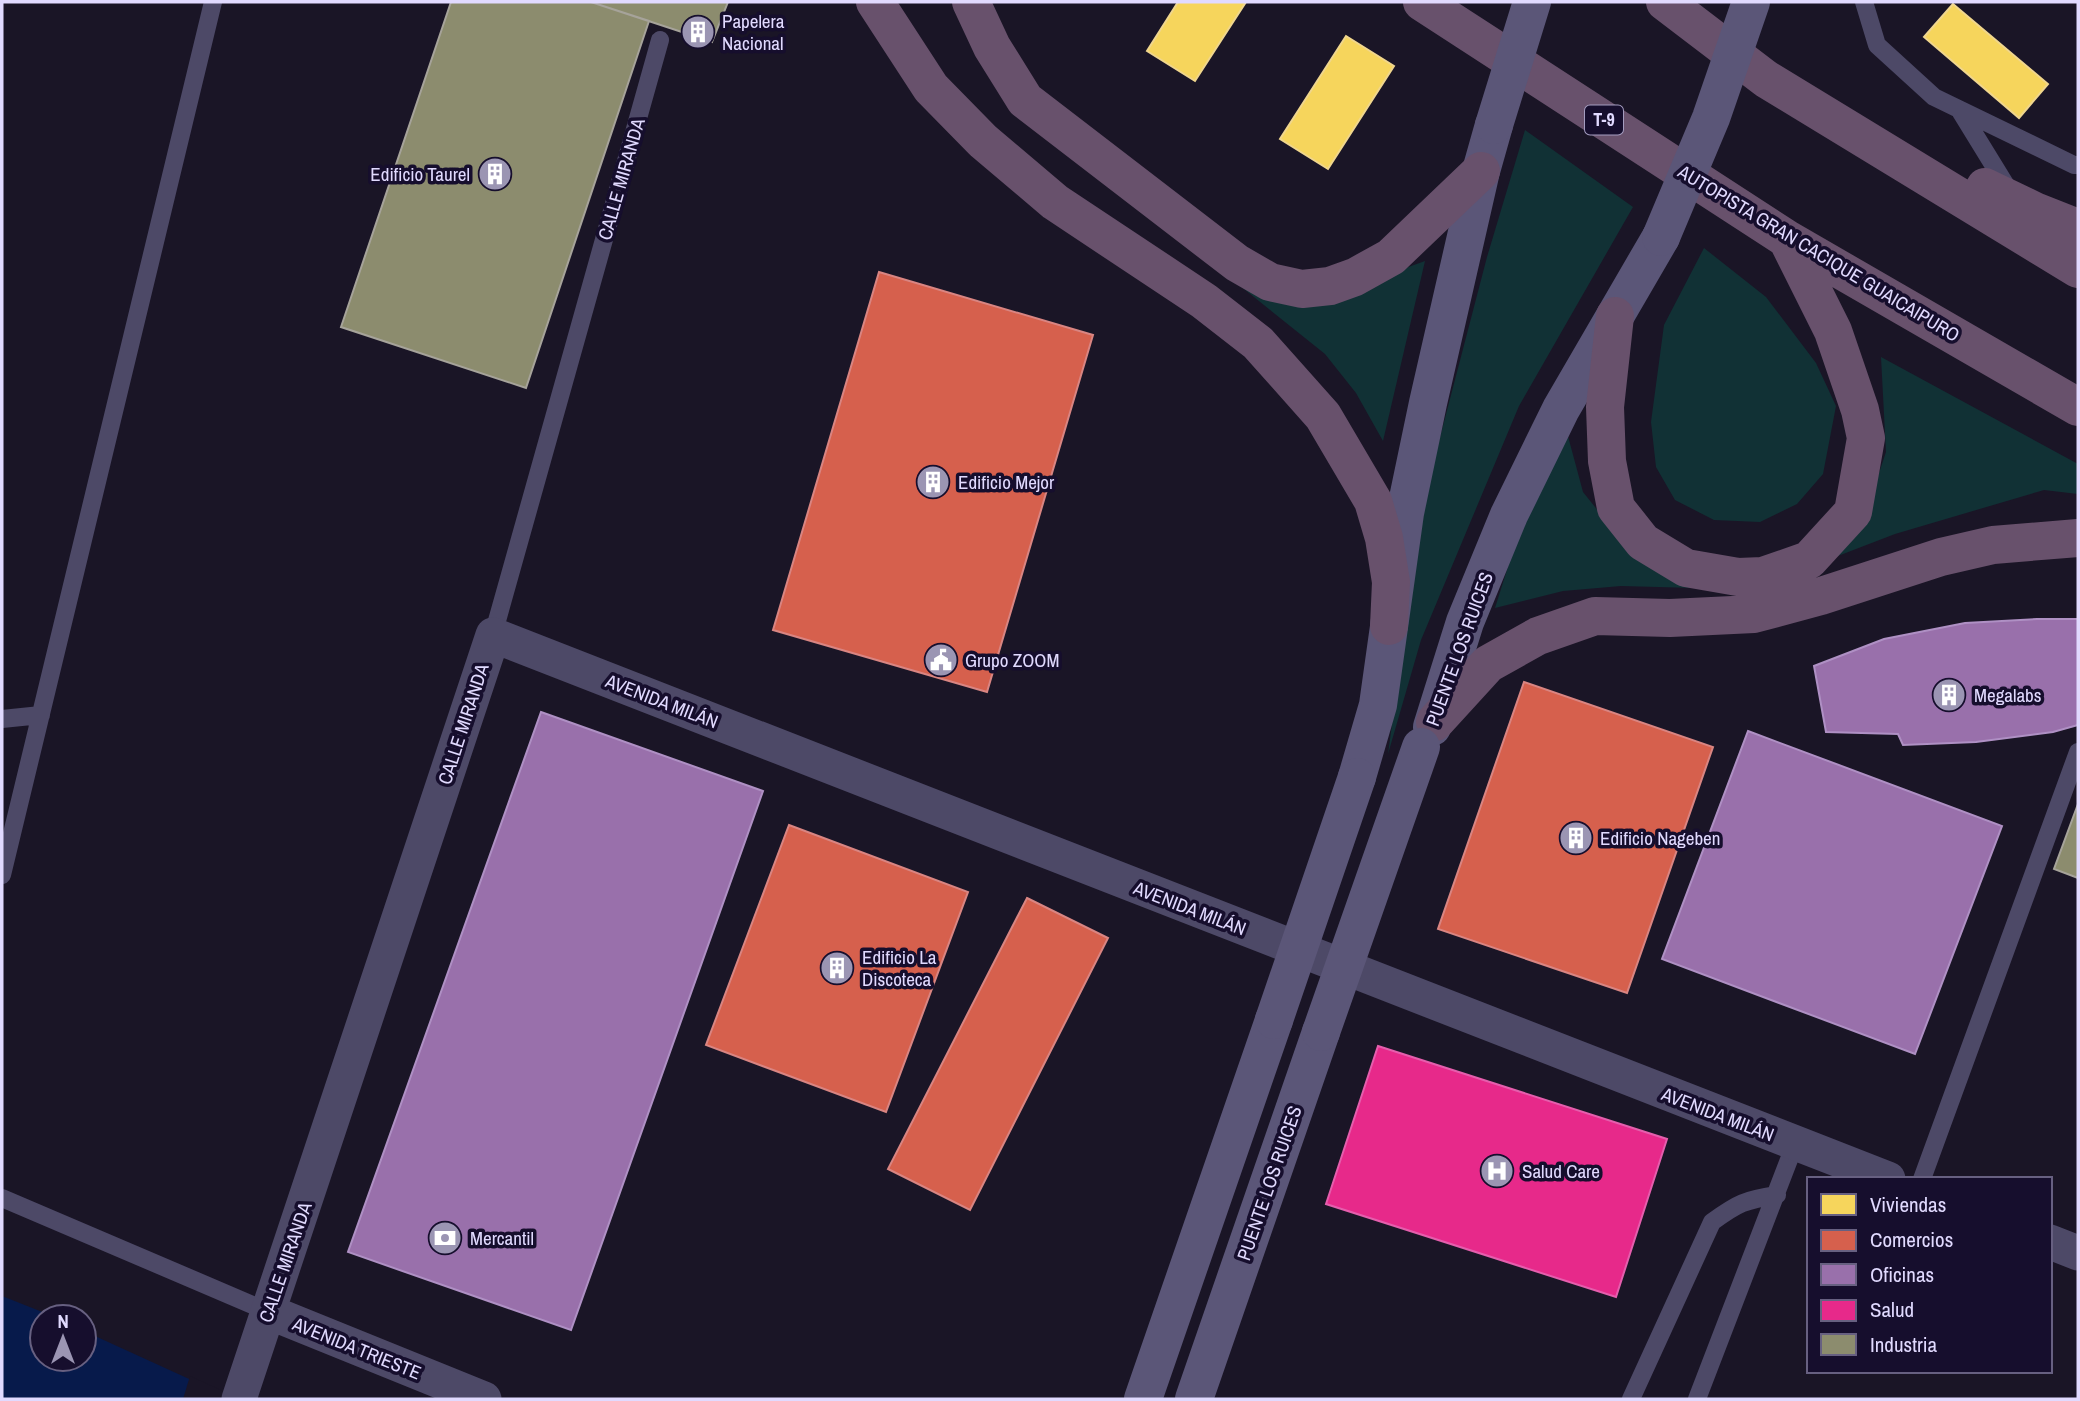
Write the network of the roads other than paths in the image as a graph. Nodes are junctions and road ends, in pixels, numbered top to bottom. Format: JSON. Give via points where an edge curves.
{"nodes":[{"id":1,"x":213,"y":2,"type":"edge"},
{"id":2,"x":875,"y":2,"type":"edge"},
{"id":3,"x":971,"y":2,"type":"edge"},
{"id":4,"x":1422,"y":2,"type":"edge"},
{"id":5,"x":1532,"y":2,"type":"edge"},
{"id":6,"x":1665,"y":2,"type":"edge"},
{"id":7,"x":1751,"y":2,"type":"edge"},
{"id":8,"x":1864,"y":2,"type":"edge"},
{"id":9,"x":660,"y":40,"type":"dead end"},
{"id":10,"x":1818,"y":109,"type":"junction"},
{"id":11,"x":1959,"y":109,"type":"junction"},
{"id":12,"x":2078,"y":165,"type":"edge"},
{"id":13,"x":1482,"y":171,"type":"junction"},
{"id":14,"x":2015,"y":201,"type":"junction"},
{"id":15,"x":2078,"y":228,"type":"edge"},
{"id":16,"x":1787,"y":239,"type":"junction"},
{"id":17,"x":2078,"y":270,"type":"edge"},
{"id":18,"x":1615,"y":317,"type":"junction"},
{"id":19,"x":2078,"y":407,"type":"edge"},
{"id":20,"x":2078,"y":538,"type":"edge"},
{"id":21,"x":1389,"y":626,"type":"junction"},
{"id":22,"x":493,"y":635,"type":"junction"},
{"id":23,"x":41,"y":715,"type":"junction"},
{"id":24,"x":2,"y":719,"type":"edge"},
{"id":25,"x":1428,"y":734,"type":"junction"},
{"id":26,"x":2078,"y":752,"type":"edge"},
{"id":27,"x":2,"y":875,"type":"edge"},
{"id":28,"x":1795,"y":1144,"type":"junction"},
{"id":29,"x":1883,"y":1177,"type":"edge"},
{"id":30,"x":1923,"y":1177,"type":"edge"},
{"id":31,"x":1777,"y":1195,"type":"junction"},
{"id":32,"x":2,"y":1198,"type":"edge"},
{"id":33,"x":2052,"y":1243,"type":"edge"},
{"id":34,"x":2078,"y":1253,"type":"edge"},
{"id":35,"x":266,"y":1320,"type":"junction"},
{"id":36,"x":239,"y":1399,"type":"edge"},
{"id":37,"x":484,"y":1399,"type":"edge"},
{"id":38,"x":1143,"y":1399,"type":"edge"},
{"id":39,"x":1194,"y":1399,"type":"edge"},
{"id":40,"x":1631,"y":1399,"type":"edge"},
{"id":41,"x":1698,"y":1399,"type":"edge"}],
"edges":[{"from":1,"to":23,"type":"lane"},
{"from":2,"to":21,"type":"highway","via":[[931,88],[983,141],[1055,202],[1204,301],[1258,343],[1323,416],[1373,501],[1391,582]]},
{"from":3,"to":13,"type":"highway","via":[[1025,100],[1237,263],[1269,282],[1302,289],[1355,278],[1391,257]]},
{"from":4,"to":16,"type":"highway","name":"AUTOPISTA GRAN CACIQUE GUAICAIPURO","number":"T-9"},
{"from":5,"to":13,"type":"main road","bridge":true},
{"from":6,"to":10,"type":"highway","via":[[1766,79]]},
{"from":7,"to":18,"type":"main road","name":"PUENTE LOS RUICES","bridge":true,"via":[[1711,118],[1661,237]]},
{"from":8,"to":11,"type":"lane","via":[[1877,46],[1934,97]]},
{"from":9,"to":22,"type":"lane","name":"CALLE MIRANDA"},
{"from":10,"to":14,"type":"highway"},
{"from":10,"to":17,"type":"highway"},
{"from":11,"to":12,"type":"lane"},
{"from":11,"to":14,"type":"lane"},
{"from":13,"to":21,"type":"main road","via":[[1405,513]]},
{"from":14,"to":15,"type":"highway"},
{"from":16,"to":18,"type":"highway","via":[[1833,331],[1866,438],[1853,512],[1809,560],[1763,576],[1738,577],[1686,568],[1643,542],[1616,508],[1607,461],[1605,407]]},
{"from":16,"to":19,"type":"highway","name":"AUTOPISTA GRAN CACIQUE GUAICAIPURO","number":"T-9"},
{"from":18,"to":25,"type":"main road","name":"PUENTE LOS RUICES","via":[[1561,408],[1509,515],[1465,622]]},
{"from":20,"to":25,"type":"highway","via":[[1993,545],[1754,614],[1595,616],[1538,636],[1488,664]]},
{"from":21,"to":38,"type":"main road","bridge":true,"via":[[1378,705],[1357,777]]},
{"from":22,"to":28,"type":"street","name":"AVENIDA MILÁN"},
{"from":22,"to":35,"type":"street","name":"CALLE MIRANDA"},
{"from":23,"to":24,"type":"lane"},
{"from":23,"to":27,"type":"lane"},
{"from":25,"to":39,"type":"main road","name":"PUENTE LOS RUICES","bridge":true},
{"from":26,"to":30,"type":"lane"},
{"from":28,"to":29,"type":"street","name":"AVENIDA MILÁN"},
{"from":28,"to":31,"type":"lane"},
{"from":31,"to":40,"type":"lane","via":[[1735,1205],[1712,1222]]},
{"from":31,"to":41,"type":"lane"},
{"from":32,"to":35,"type":"lane"},
{"from":33,"to":34,"type":"street"},
{"from":35,"to":36,"type":"street","name":"CALLE MIRANDA"},
{"from":35,"to":37,"type":"street","name":"AVENIDA TRIESTE"}]}
